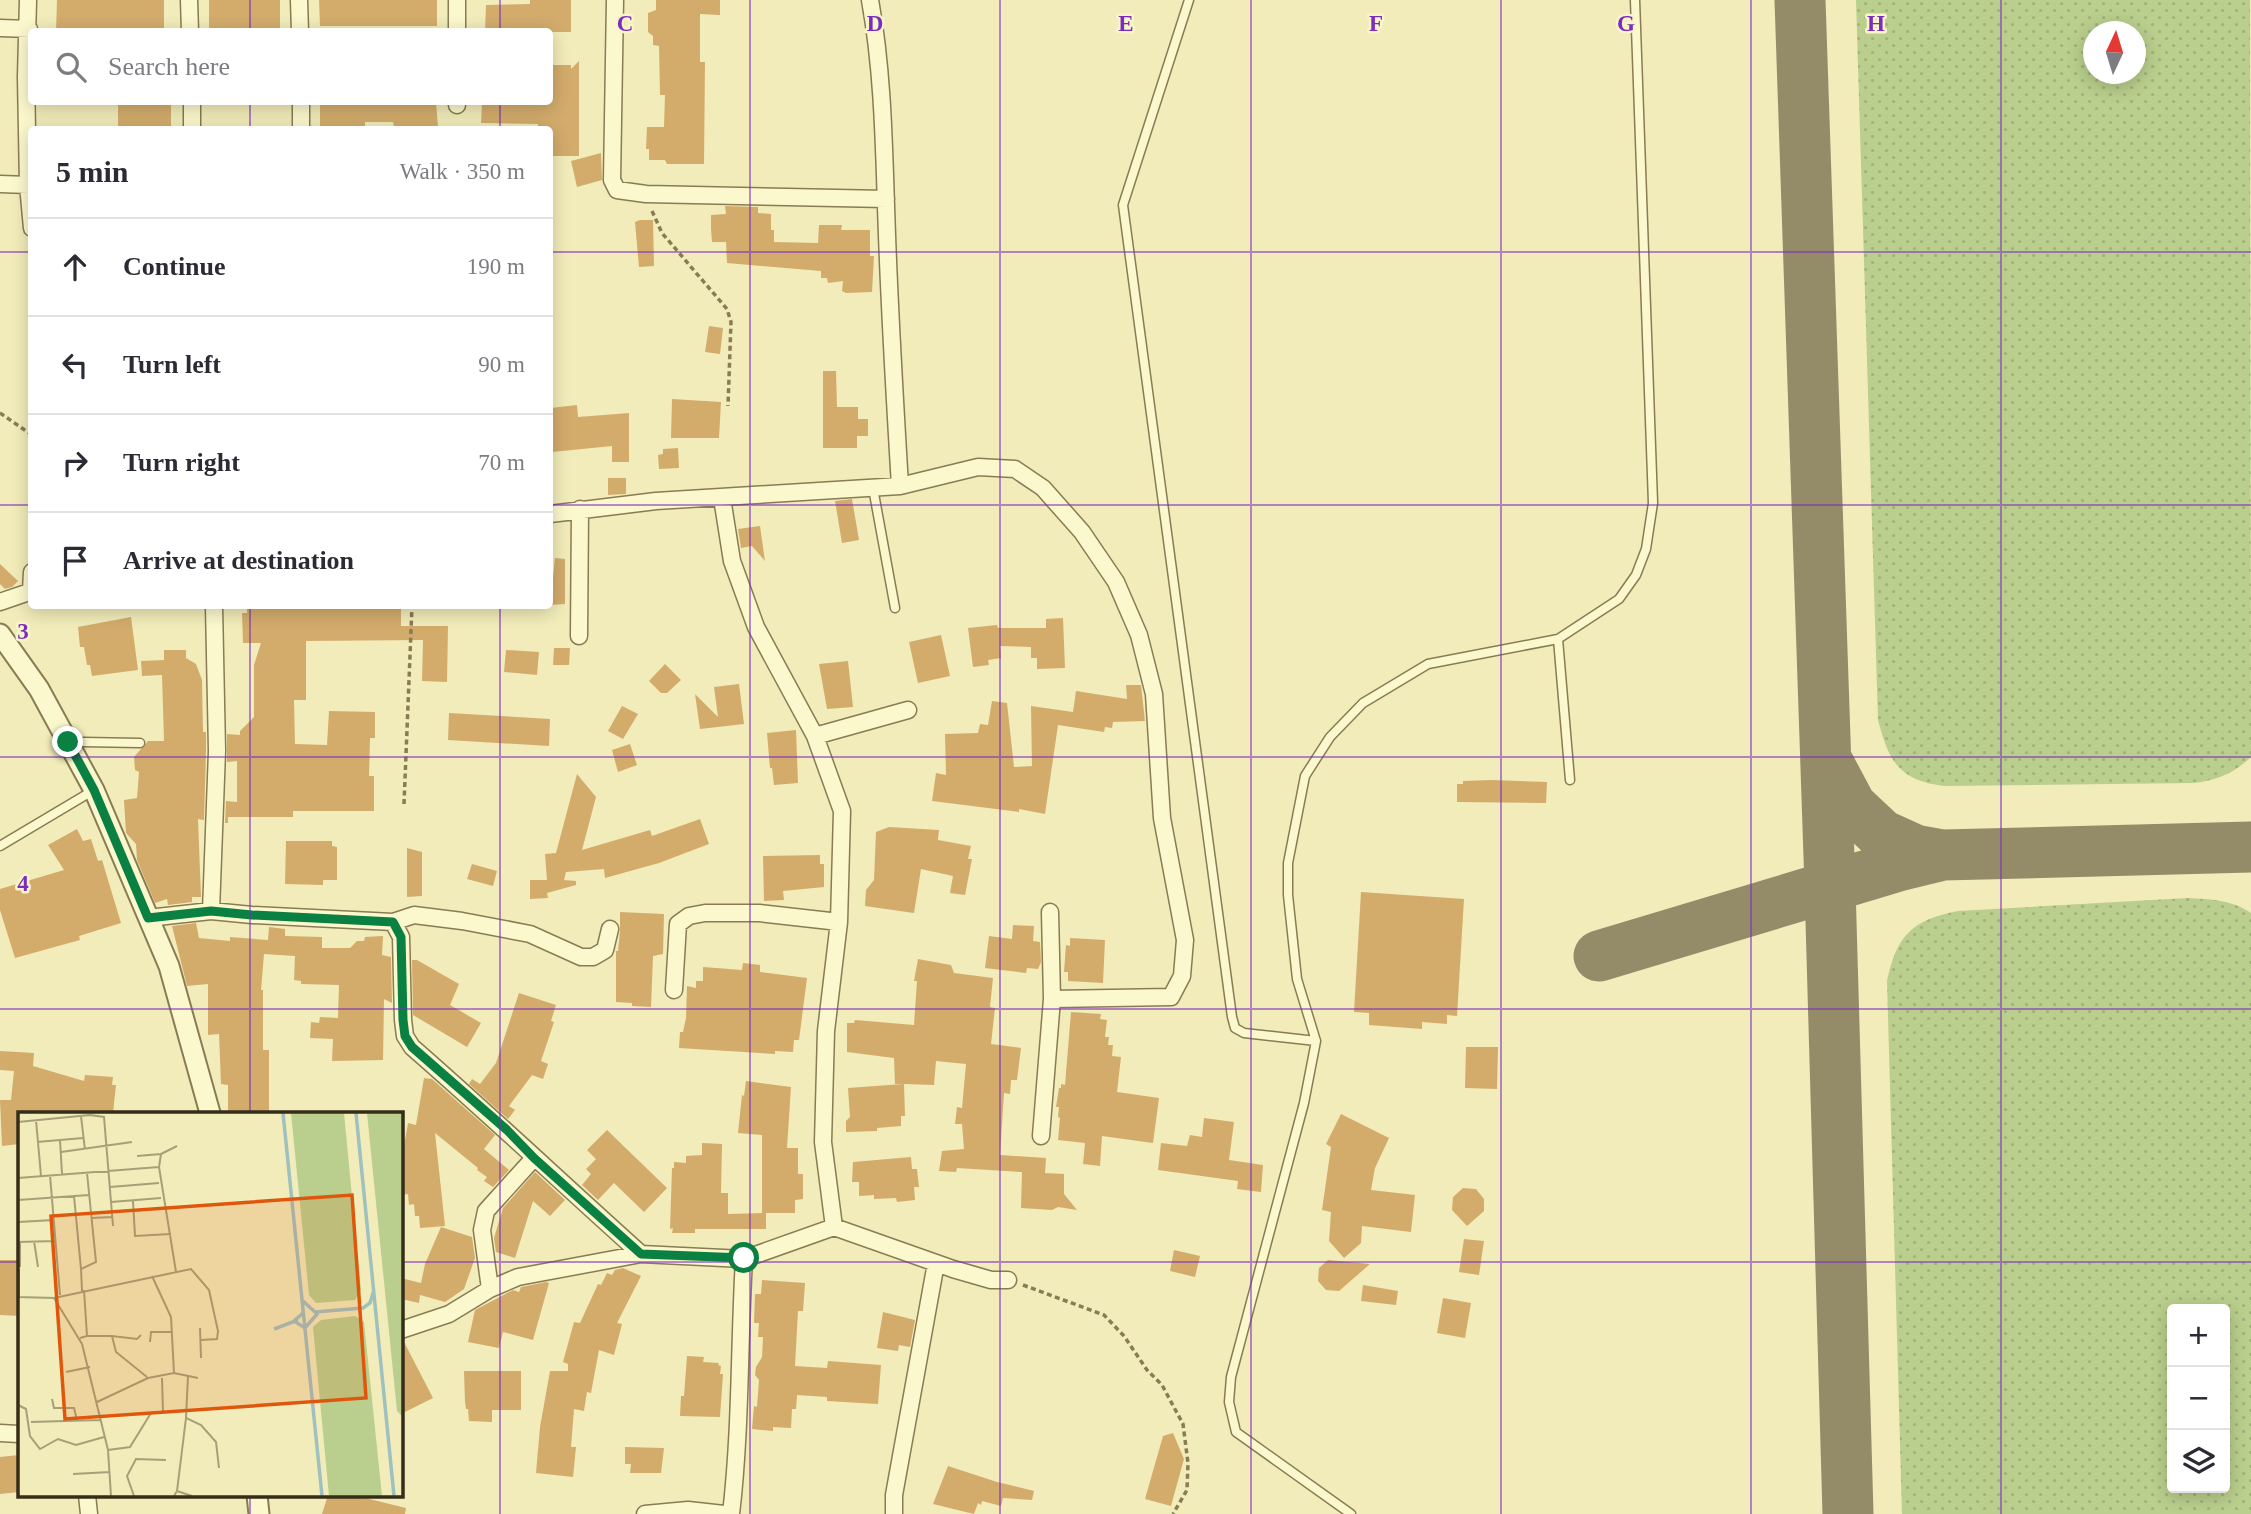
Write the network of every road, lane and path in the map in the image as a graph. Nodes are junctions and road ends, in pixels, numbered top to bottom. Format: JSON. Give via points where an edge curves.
{"nodes":[{"id":1,"x":29,"y":0,"type":"edge"},
{"id":2,"x":189,"y":0,"type":"edge"},
{"id":3,"x":299,"y":0,"type":"edge"},
{"id":4,"x":457,"y":0,"type":"edge"},
{"id":5,"x":615,"y":0,"type":"edge"},
{"id":6,"x":870,"y":0,"type":"edge"},
{"id":7,"x":1189,"y":0,"type":"edge"},
{"id":8,"x":1635,"y":0,"type":"edge"},
{"id":9,"x":0,"y":28,"type":"edge"},
{"id":10,"x":29,"y":28,"type":"edge"},
{"id":11,"x":190,"y":28,"type":"edge"},
{"id":12,"x":300,"y":28,"type":"edge"},
{"id":13,"x":457,"y":28,"type":"edge"},
{"id":14,"x":28,"y":29,"type":"edge"},
{"id":15,"x":28,"y":45,"type":"edge"},
{"id":16,"x":192,"y":105,"type":"edge"},
{"id":17,"x":301,"y":105,"type":"edge"},
{"id":18,"x":192,"y":126,"type":"edge"},
{"id":19,"x":301,"y":126,"type":"edge"},
{"id":20,"x":0,"y":184,"type":"edge"},
{"id":21,"x":28,"y":184,"type":"joint"},
{"id":22,"x":646,"y":194,"type":"junction"},
{"id":23,"x":886,"y":199,"type":"junction"},
{"id":24,"x":727,"y":406,"type":"dead end"},
{"id":25,"x":0,"y":413,"type":"edge"},
{"id":26,"x":28,"y":432,"type":"edge"},
{"id":27,"x":900,"y":486,"type":"junction"},
{"id":28,"x":873,"y":488,"type":"junction"},
{"id":29,"x":722,"y":498,"type":"junction"},
{"id":30,"x":580,"y":509,"type":"junction"},
{"id":31,"x":553,"y":514,"type":"edge"},
{"id":32,"x":28,"y":592,"type":"edge"},
{"id":33,"x":0,"y":602,"type":"edge"},
{"id":34,"x":895,"y":608,"type":"dead end"},
{"id":35,"x":214,"y":609,"type":"edge"},
{"id":36,"x":412,"y":609,"type":"edge"},
{"id":37,"x":0,"y":634,"type":"edge"},
{"id":38,"x":579,"y":636,"type":"dead end"},
{"id":39,"x":1558,"y":639,"type":"junction"},
{"id":40,"x":908,"y":710,"type":"dead end"},
{"id":41,"x":815,"y":736,"type":"junction"},
{"id":42,"x":76,"y":742,"type":"junction"},
{"id":43,"x":140,"y":743,"type":"dead end"},
{"id":44,"x":1570,"y":780,"type":"dead end"},
{"id":45,"x":94,"y":790,"type":"junction"},
{"id":46,"x":404,"y":804,"type":"dead end"},
{"id":47,"x":0,"y":846,"type":"edge"},
{"id":48,"x":211,"y":911,"type":"junction"},
{"id":49,"x":1050,"y":912,"type":"dead end"},
{"id":50,"x":148,"y":918,"type":"junction"},
{"id":51,"x":393,"y":922,"type":"junction"},
{"id":52,"x":839,"y":922,"type":"junction"},
{"id":53,"x":610,"y":929,"type":"dead end"},
{"id":54,"x":674,"y":990,"type":"dead end"},
{"id":55,"x":1052,"y":999,"type":"junction"},
{"id":56,"x":1316,"y":1041,"type":"junction"},
{"id":57,"x":210,"y":1112,"type":"edge"},
{"id":58,"x":1041,"y":1136,"type":"dead end"},
{"id":59,"x":534,"y":1158,"type":"junction"},
{"id":60,"x":834,"y":1227,"type":"junction"},
{"id":61,"x":641,"y":1254,"type":"junction"},
{"id":62,"x":744,"y":1258,"type":"junction"},
{"id":63,"x":936,"y":1263,"type":"junction"},
{"id":64,"x":1008,"y":1280,"type":"joint"},
{"id":65,"x":490,"y":1289,"type":"junction"},
{"id":66,"x":402,"y":1330,"type":"edge"},
{"id":67,"x":0,"y":1433,"type":"edge"},
{"id":68,"x":18,"y":1434,"type":"edge"},
{"id":69,"x":87,"y":1496,"type":"edge"},
{"id":70,"x":257,"y":1496,"type":"edge"},
{"id":71,"x":89,"y":1514,"type":"edge"},
{"id":72,"x":259,"y":1514,"type":"edge"},
{"id":73,"x":645,"y":1514,"type":"edge"},
{"id":74,"x":724,"y":1514,"type":"edge"},
{"id":75,"x":731,"y":1514,"type":"edge"},
{"id":76,"x":894,"y":1514,"type":"edge"},
{"id":77,"x":1173,"y":1514,"type":"edge"},
{"id":78,"x":1351,"y":1514,"type":"edge"}],
"edges":[{"from":1,"to":10,"type":"street"},
{"from":2,"to":11,"type":"street"},
{"from":3,"to":12,"type":"street"},
{"from":4,"to":13,"type":"street"},
{"from":5,"to":22,"type":"street","via":[[612,180],[617,190]]},
{"from":6,"to":23,"type":"street"},
{"from":7,"to":56,"type":"lane","via":[[1123,205],[1232,1017],[1235,1027],[1244,1033]]},
{"from":8,"to":39,"type":"lane","via":[[1653,503],[1646,549],[1631,583],[1619,599]]},
{"from":9,"to":14,"type":"street"},
{"from":15,"to":21,"type":"street"},
{"from":16,"to":18,"type":"street"},
{"from":17,"to":19,"type":"street"},
{"from":20,"to":21,"type":"street"},
{"from":22,"to":23,"type":"street"},
{"from":22,"to":24,"type":"path","via":[[662,233],[727,309],[732,322]]},
{"from":23,"to":27,"type":"street"},
{"from":25,"to":26,"type":"path"},
{"from":27,"to":28,"type":"street"},
{"from":27,"to":55,"type":"street","via":[[978,467],[1015,469],[1043,488],[1082,532],[1116,582],[1139,635],[1154,694],[1162,818],[1185,940],[1182,976],[1171,997]]},
{"from":28,"to":29,"type":"street"},
{"from":28,"to":34,"type":"lane"},
{"from":29,"to":30,"type":"street"},
{"from":29,"to":41,"type":"street","via":[[732,561],[756,627]]},
{"from":30,"to":31,"type":"street"},
{"from":30,"to":38,"type":"street"},
{"from":32,"to":33,"type":"street"},
{"from":35,"to":48,"type":"street","via":[[217,751]]},
{"from":36,"to":46,"type":"path"},
{"from":37,"to":42,"type":"street"},
{"from":39,"to":44,"type":"lane"},
{"from":39,"to":56,"type":"lane","via":[[1427,664],[1363,703],[1330,737],[1305,776],[1288,863],[1288,895],[1297,979]]},
{"from":40,"to":41,"type":"street"},
{"from":41,"to":52,"type":"street","via":[[842,811]]},
{"from":42,"to":43,"type":"lane"},
{"from":42,"to":45,"type":"street"},
{"from":45,"to":47,"type":"lane"},
{"from":45,"to":50,"type":"street"},
{"from":48,"to":50,"type":"street"},
{"from":48,"to":51,"type":"street"},
{"from":49,"to":55,"type":"street"},
{"from":50,"to":57,"type":"street","via":[[169,966]]},
{"from":51,"to":53,"type":"street","via":[[414,915],[462,921],[530,934],[580,957],[593,957],[605,950]]},
{"from":51,"to":59,"type":"street","via":[[401,937],[405,1036]]},
{"from":52,"to":54,"type":"street","via":[[759,913],[689,916],[678,924]]},
{"from":52,"to":60,"type":"street","via":[[826,1031],[823,1142]]},
{"from":55,"to":58,"type":"street"},
{"from":56,"to":78,"type":"lane","via":[[1304,1103],[1231,1377],[1229,1402],[1236,1432]]},
{"from":59,"to":61,"type":"street"},
{"from":59,"to":65,"type":"street","via":[[486,1211],[482,1230]]},
{"from":60,"to":62,"type":"street"},
{"from":60,"to":63,"type":"street"},
{"from":61,"to":62,"type":"street"},
{"from":61,"to":65,"type":"street","via":[[518,1277]]},
{"from":62,"to":75,"type":"street","via":[[738,1454]]},
{"from":63,"to":64,"type":"street","via":[[990,1280]]},
{"from":63,"to":76,"type":"street"},
{"from":64,"to":77,"type":"path","via":[[1104,1315],[1161,1385],[1183,1424],[1188,1463],[1187,1490]]},
{"from":65,"to":66,"type":"street","via":[[449,1314]]},
{"from":67,"to":68,"type":"street"},
{"from":69,"to":71,"type":"street"},
{"from":70,"to":72,"type":"street"},
{"from":73,"to":74,"type":"street","via":[[688,1510]]}]}
